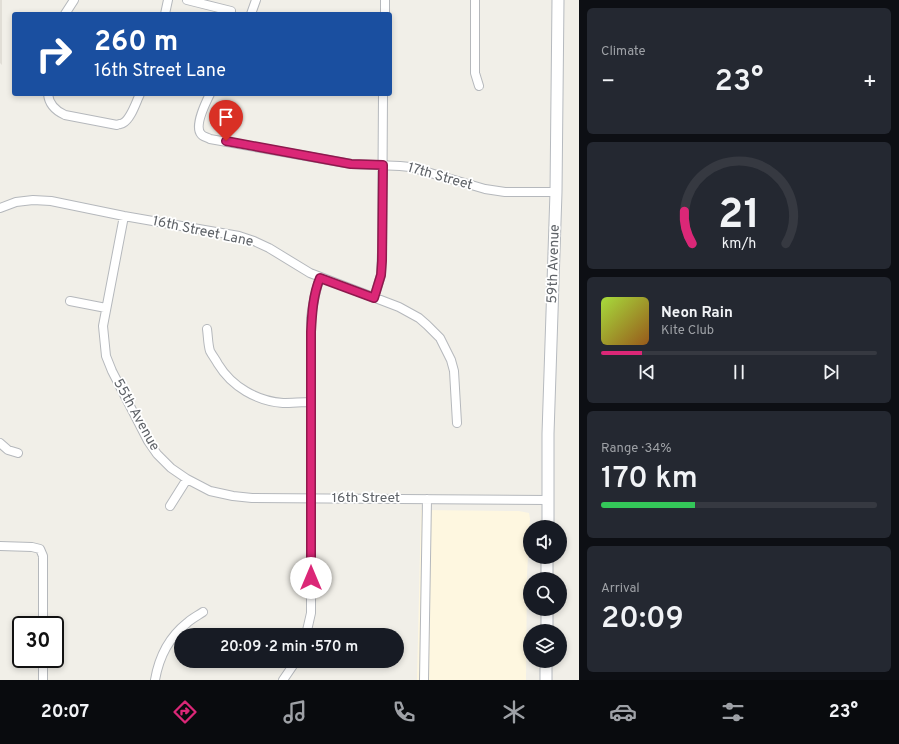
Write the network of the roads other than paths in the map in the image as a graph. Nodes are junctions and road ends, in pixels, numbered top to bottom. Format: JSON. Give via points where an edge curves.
{"nodes":[{"id":1,"x":74,"y":0,"type":"edge"},
{"id":2,"x":168,"y":0,"type":"edge"},
{"id":3,"x":187,"y":0,"type":"edge"},
{"id":4,"x":256,"y":0,"type":"edge"},
{"id":5,"x":385,"y":0,"type":"edge"},
{"id":6,"x":475,"y":0,"type":"edge"},
{"id":7,"x":558,"y":0,"type":"edge"},
{"id":8,"x":231,"y":11,"type":"dead end"},
{"id":9,"x":66,"y":12,"type":"edge"},
{"id":10,"x":165,"y":12,"type":"edge"},
{"id":11,"x":252,"y":12,"type":"edge"},
{"id":12,"x":385,"y":12,"type":"edge"},
{"id":13,"x":480,"y":86,"type":"dead end"},
{"id":14,"x":48,"y":96,"type":"edge"},
{"id":15,"x":139,"y":96,"type":"edge"},
{"id":16,"x":209,"y":96,"type":"edge"},
{"id":17,"x":383,"y":96,"type":"edge"},
{"id":18,"x":383,"y":165,"type":"junction"},
{"id":19,"x":556,"y":192,"type":"junction"},
{"id":20,"x":0,"y":208,"type":"edge"},
{"id":21,"x":124,"y":216,"type":"junction"},
{"id":22,"x":320,"y":278,"type":"junction"},
{"id":23,"x":374,"y":298,"type":"junction"},
{"id":24,"x":70,"y":301,"type":"dead end"},
{"id":25,"x":106,"y":308,"type":"junction"},
{"id":26,"x":207,"y":329,"type":"dead end"},
{"id":27,"x":311,"y":402,"type":"junction"},
{"id":28,"x":457,"y":423,"type":"dead end"},
{"id":29,"x":0,"y":444,"type":"edge"},
{"id":30,"x":18,"y":453,"type":"dead end"},
{"id":31,"x":187,"y":479,"type":"junction"},
{"id":32,"x":312,"y":498,"type":"junction"},
{"id":33,"x":426,"y":499,"type":"junction"},
{"id":34,"x":548,"y":500,"type":"junction"},
{"id":35,"x":170,"y":506,"type":"dead end"},
{"id":36,"x":548,"y":520,"type":"edge"},
{"id":37,"x":0,"y":546,"type":"edge"},
{"id":38,"x":203,"y":612,"type":"dead end"},
{"id":39,"x":43,"y":616,"type":"edge"},
{"id":40,"x":308,"y":628,"type":"edge"},
{"id":41,"x":43,"y":668,"type":"edge"},
{"id":42,"x":291,"y":668,"type":"edge"},
{"id":43,"x":546,"y":668,"type":"edge"},
{"id":44,"x":43,"y":680,"type":"edge"},
{"id":45,"x":155,"y":680,"type":"edge"},
{"id":46,"x":283,"y":680,"type":"edge"},
{"id":47,"x":424,"y":680,"type":"edge"},
{"id":48,"x":546,"y":680,"type":"edge"}],
"edges":[{"from":1,"to":9,"type":"street"},
{"from":2,"to":10,"type":"street"},
{"from":3,"to":8,"type":"street"},
{"from":4,"to":11,"type":"street"},
{"from":5,"to":12,"type":"street"},
{"from":6,"to":13,"type":"street","via":[[475,73]]},
{"from":7,"to":19,"type":"main road","name":"59th Avenue"},
{"from":14,"to":15,"type":"street","via":[[51,104],[65,115],[117,125],[127,120]]},
{"from":16,"to":18,"type":"street","name":"17th Street","via":[[200,122],[202,136],[351,164]]},
{"from":17,"to":18,"type":"street"},
{"from":18,"to":19,"type":"street","name":"17th Street","via":[[410,167],[485,190]]},
{"from":18,"to":23,"type":"street","via":[[382,261]]},
{"from":19,"to":34,"type":"main road","name":"59th Avenue"},
{"from":20,"to":21,"type":"street","name":"16th Street Lane","via":[[16,202],[33,200]]},
{"from":21,"to":22,"type":"street","name":"16th Street Lane","via":[[239,236],[269,248]]},
{"from":21,"to":25,"type":"street","name":"55th Avenue"},
{"from":22,"to":23,"type":"street","name":"16th Street Lane"},
{"from":22,"to":27,"type":"street","via":[[313,303]]},
{"from":23,"to":28,"type":"street","name":"16th Street Lane","via":[[419,318],[440,338],[454,370]]},
{"from":24,"to":25,"type":"street"},
{"from":25,"to":31,"type":"street","name":"55th Avenue","via":[[104,339],[106,356],[112,371],[157,454]]},
{"from":26,"to":27,"type":"street","via":[[210,351],[223,372],[239,387],[260,398],[283,403]]},
{"from":27,"to":32,"type":"street"},
{"from":29,"to":30,"type":"street"},
{"from":31,"to":32,"type":"street","name":"16th Street","via":[[210,491],[233,496]]},
{"from":31,"to":35,"type":"street"},
{"from":32,"to":33,"type":"street","name":"16th Street"},
{"from":32,"to":40,"type":"street","via":[[311,613]]},
{"from":33,"to":34,"type":"street","name":"16th Street"},
{"from":33,"to":47,"type":"street"},
{"from":34,"to":36,"type":"main road","name":"59th Avenue"},
{"from":37,"to":39,"type":"street","via":[[40,549],[43,556]]},
{"from":38,"to":45,"type":"street","via":[[187,622],[174,635],[164,650]]},
{"from":41,"to":44,"type":"street"},
{"from":42,"to":46,"type":"street"},
{"from":43,"to":48,"type":"main road"}]}
